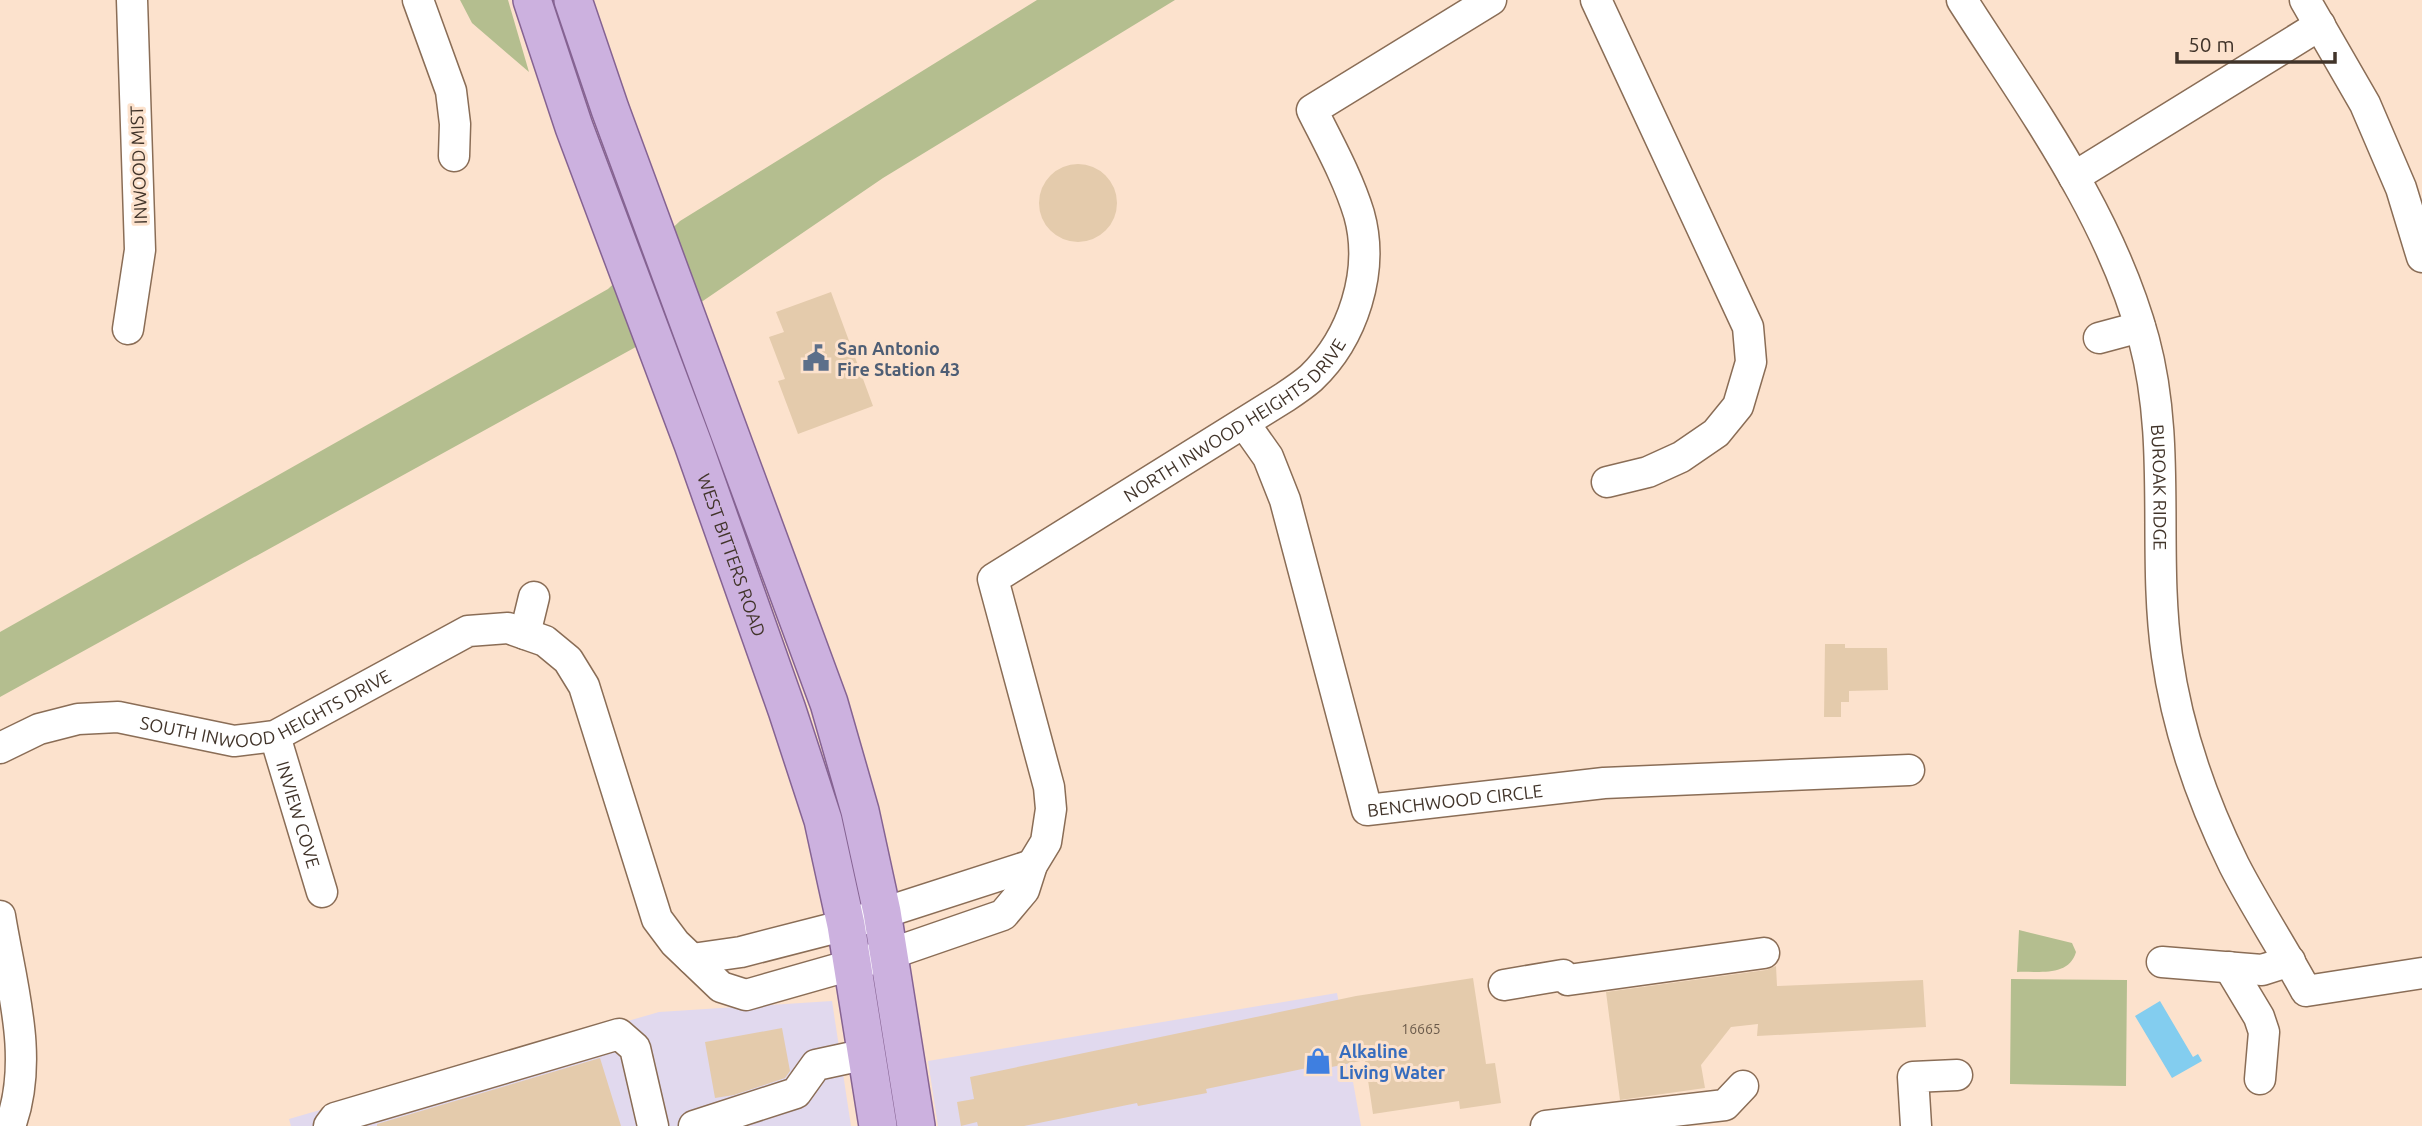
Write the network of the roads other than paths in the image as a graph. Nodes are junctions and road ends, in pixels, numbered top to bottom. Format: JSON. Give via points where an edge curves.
{"nodes":[{"id":1,"x":132,"y":0,"type":"edge"},
{"id":2,"x":418,"y":0,"type":"edge"},
{"id":3,"x":532,"y":0,"type":"edge"},
{"id":4,"x":573,"y":0,"type":"edge"},
{"id":5,"x":1491,"y":0,"type":"edge"},
{"id":6,"x":1596,"y":0,"type":"edge"},
{"id":7,"x":1962,"y":0,"type":"edge"},
{"id":8,"x":2312,"y":12,"type":"edge"},
{"id":9,"x":454,"y":156,"type":"dead end"},
{"id":10,"x":2074,"y":177,"type":"junction"},
{"id":11,"x":2422,"y":257,"type":"edge"},
{"id":12,"x":2140,"y":327,"type":"junction"},
{"id":13,"x":128,"y":329,"type":"dead end"},
{"id":14,"x":693,"y":333,"type":"junction"},
{"id":15,"x":2099,"y":338,"type":"dead end"},
{"id":16,"x":659,"y":355,"type":"junction"},
{"id":17,"x":1244,"y":423,"type":"junction"},
{"id":18,"x":730,"y":430,"type":"junction"},
{"id":19,"x":693,"y":444,"type":"junction"},
{"id":20,"x":1607,"y":482,"type":"dead end"},
{"id":21,"x":534,"y":597,"type":"dead end"},
{"id":22,"x":526,"y":634,"type":"junction"},
{"id":23,"x":275,"y":736,"type":"junction"},
{"id":24,"x":0,"y":748,"type":"edge"},
{"id":25,"x":1909,"y":770,"type":"dead end"},
{"id":26,"x":1032,"y":865,"type":"junction"},
{"id":27,"x":979,"y":881,"type":"junction"},
{"id":28,"x":323,"y":892,"type":"dead end"},
{"id":29,"x":882,"y":912,"type":"junction"},
{"id":30,"x":0,"y":916,"type":"edge"},
{"id":31,"x":989,"y":920,"type":"junction"},
{"id":32,"x":846,"y":925,"type":"junction"},
{"id":33,"x":753,"y":949,"type":"junction"},
{"id":34,"x":1764,"y":953,"type":"dead end"},
{"id":35,"x":890,"y":954,"type":"junction"},
{"id":36,"x":692,"y":959,"type":"junction"},
{"id":37,"x":2290,"y":961,"type":"junction"},
{"id":38,"x":2162,"y":962,"type":"dead end"},
{"id":39,"x":853,"y":966,"type":"junction"},
{"id":40,"x":2229,"y":967,"type":"junction"},
{"id":41,"x":2422,"y":973,"type":"edge"},
{"id":42,"x":1504,"y":985,"type":"dead end"},
{"id":43,"x":760,"y":991,"type":"junction"},
{"id":44,"x":867,"y":1054,"type":"junction"},
{"id":45,"x":1957,"y":1074,"type":"dead end"},
{"id":46,"x":2260,"y":1079,"type":"dead end"},
{"id":47,"x":1743,"y":1086,"type":"dead end"},
{"id":48,"x":10,"y":1126,"type":"edge"},
{"id":49,"x":329,"y":1126,"type":"edge"},
{"id":50,"x":653,"y":1126,"type":"edge"},
{"id":51,"x":694,"y":1126,"type":"edge"},
{"id":52,"x":878,"y":1126,"type":"edge"},
{"id":53,"x":916,"y":1126,"type":"edge"},
{"id":54,"x":1546,"y":1126,"type":"edge"},
{"id":55,"x":1916,"y":1126,"type":"edge"}],
"edges":[{"from":1,"to":13,"type":"street","name":"INWOOD MIST","via":[[141,239]]},
{"from":2,"to":9,"type":"street","via":[[451,91]]},
{"from":3,"to":16,"type":"main road","name":"WEST BITTERS ROAD"},
{"from":4,"to":14,"type":"main road"},
{"from":5,"to":17,"type":"street","name":"NORTH INWOOD HEIGHTS DRIVE","via":[[1312,110],[1360,216],[1362,286],[1334,351],[1311,377]]},
{"from":6,"to":20,"type":"street","via":[[1748,327],[1751,362],[1738,406],[1716,433],[1648,472]]},
{"from":7,"to":10,"type":"street","name":"BUROAK RIDGE"},
{"from":8,"to":10,"type":"street"},
{"from":8,"to":11,"type":"street","via":[[2365,104]]},
{"from":10,"to":12,"type":"street","name":"BUROAK RIDGE","via":[[2103,229]]},
{"from":12,"to":15,"type":"street"},
{"from":12,"to":37,"type":"street","name":"BUROAK RIDGE","via":[[2156,401],[2161,455],[2160,586],[2167,656],[2181,725],[2205,800],[2234,865]]},
{"from":14,"to":16,"type":"street"},
{"from":14,"to":18,"type":"main road"},
{"from":16,"to":19,"type":"main road","name":"WEST BITTERS ROAD"},
{"from":17,"to":25,"type":"street","name":"BENCHWOOD CIRCLE","via":[[1268,457],[1285,500],[1367,810],[1604,783]]},
{"from":17,"to":26,"type":"street","name":"NORTH INWOOD HEIGHTS DRIVE","via":[[993,579],[1049,787],[1046,842]]},
{"from":18,"to":19,"type":"street"},
{"from":18,"to":29,"type":"main road","via":[[829,703],[860,811]]},
{"from":19,"to":32,"type":"main road","name":"WEST BITTERS ROAD","via":[[823,820]]},
{"from":21,"to":22,"type":"street"},
{"from":22,"to":23,"type":"street","name":"SOUTH INWOOD HEIGHTS DRIVE","via":[[508,628],[468,631]]},
{"from":22,"to":36,"type":"street","name":"SOUTH INWOOD HEIGHTS DRIVE","via":[[545,640],[568,660],[584,685],[657,919]]},
{"from":23,"to":24,"type":"street","name":"SOUTH INWOOD HEIGHTS DRIVE","via":[[234,741],[157,723],[104,717],[58,723]]},
{"from":23,"to":28,"type":"street","name":"INVIEW COVE"},
{"from":26,"to":27,"type":"street"},
{"from":26,"to":31,"type":"street","name":"NORTH INWOOD HEIGHTS DRIVE","via":[[1024,890],[1003,915]]},
{"from":27,"to":29,"type":"street"},
{"from":27,"to":31,"type":"street"},
{"from":29,"to":32,"type":"street"},
{"from":29,"to":35,"type":"main road"},
{"from":30,"to":48,"type":"street","via":[[22,1071]]},
{"from":31,"to":35,"type":"street","name":"NORTH INWOOD HEIGHTS DRIVE"},
{"from":32,"to":33,"type":"street"},
{"from":32,"to":39,"type":"main road","name":"WEST BITTERS ROAD"},
{"from":33,"to":36,"type":"street"},
{"from":33,"to":43,"type":"street"},
{"from":34,"to":42,"type":"street"},
{"from":35,"to":39,"type":"street","name":"NORTH INWOOD HEIGHTS DRIVE"},
{"from":35,"to":53,"type":"main road"},
{"from":36,"to":43,"type":"street","name":"SOUTH INWOOD HEIGHTS DRIVE","via":[[721,987],[746,995]]},
{"from":37,"to":40,"type":"street","via":[[2262,970]]},
{"from":37,"to":41,"type":"street","name":"BUROAK RIDGE","via":[[2306,991]]},
{"from":38,"to":40,"type":"street"},
{"from":39,"to":43,"type":"street","name":"SOUTH INWOOD HEIGHTS DRIVE"},
{"from":39,"to":44,"type":"main road","name":"WEST BITTERS ROAD"},
{"from":40,"to":46,"type":"street","via":[[2264,1032]]},
{"from":44,"to":51,"type":"street","via":[[816,1065],[796,1093]]},
{"from":44,"to":52,"type":"main road","name":"WEST BITTERS ROAD"},
{"from":45,"to":55,"type":"street","via":[[1913,1077]]},
{"from":47,"to":54,"type":"street","via":[[1726,1105]]},
{"from":49,"to":50,"type":"street","via":[[335,1118],[619,1034],[635,1048]]}]}
